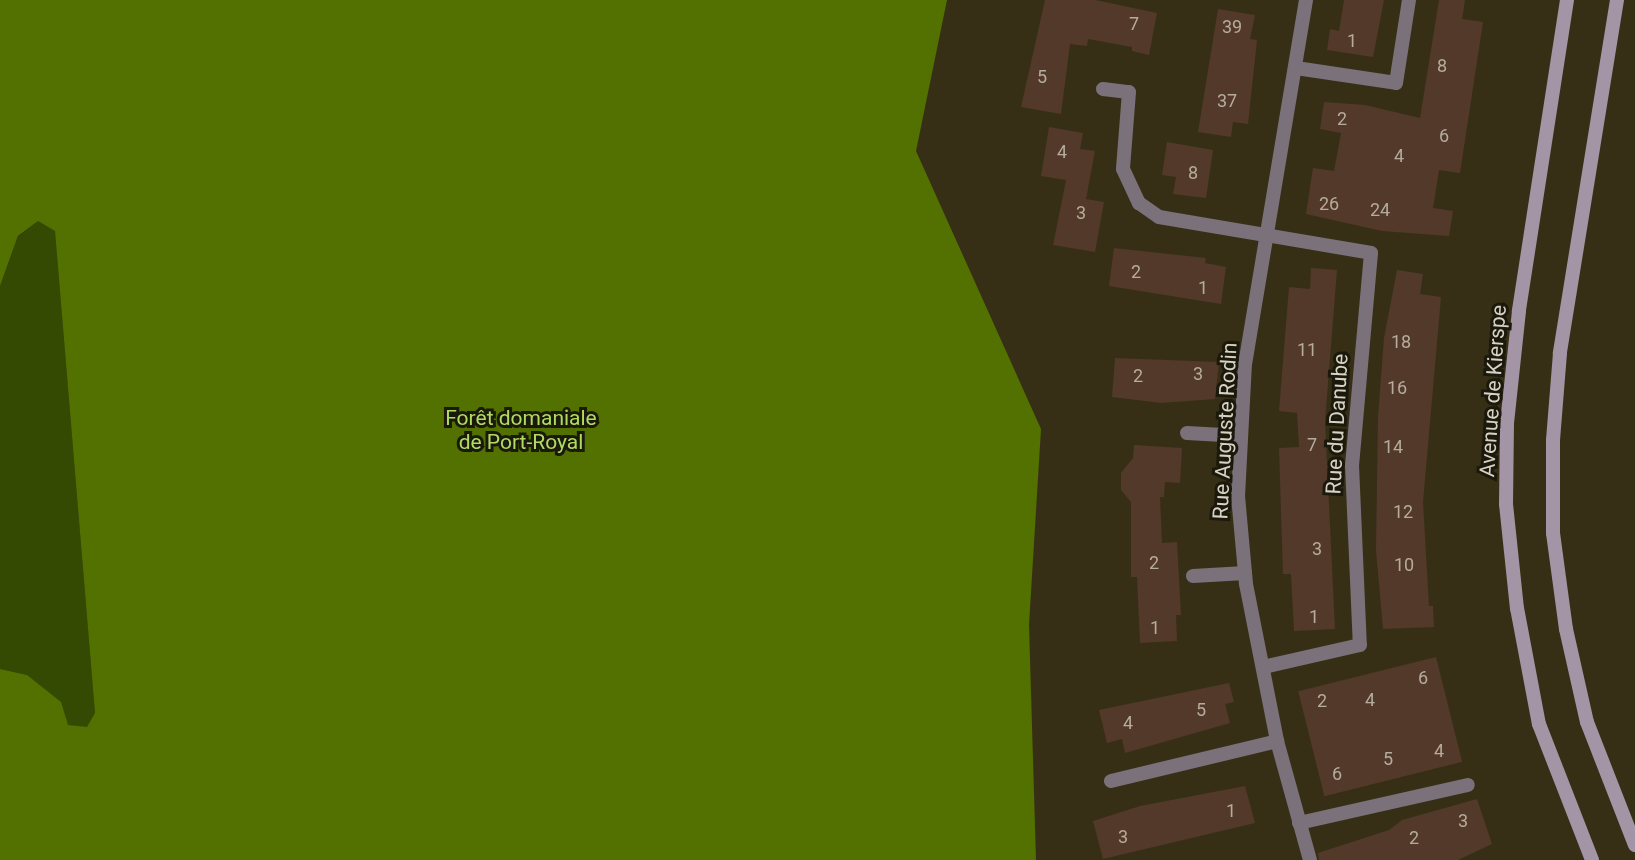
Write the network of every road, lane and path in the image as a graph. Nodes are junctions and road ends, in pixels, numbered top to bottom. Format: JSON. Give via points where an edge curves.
{"nodes":[{"id":1,"x":1306,"y":0,"type":"edge"},
{"id":2,"x":1409,"y":0,"type":"edge"},
{"id":3,"x":1566,"y":0,"type":"edge"},
{"id":4,"x":1617,"y":0,"type":"edge"},
{"id":5,"x":1296,"y":68,"type":"junction"},
{"id":6,"x":1103,"y":89,"type":"dead end"},
{"id":7,"x":1267,"y":237,"type":"junction"},
{"id":8,"x":1186,"y":433,"type":"dead end"},
{"id":9,"x":1241,"y":436,"type":"junction"},
{"id":10,"x":1245,"y":573,"type":"junction"},
{"id":11,"x":1193,"y":576,"type":"dead end"},
{"id":12,"x":1263,"y":667,"type":"junction"},
{"id":13,"x":1277,"y":741,"type":"junction"},
{"id":14,"x":1111,"y":781,"type":"dead end"},
{"id":15,"x":1468,"y":785,"type":"dead end"},
{"id":16,"x":1299,"y":823,"type":"junction"},
{"id":17,"x":1635,"y":845,"type":"edge"},
{"id":18,"x":1310,"y":860,"type":"edge"},
{"id":19,"x":1591,"y":860,"type":"edge"}],
"edges":[{"from":1,"to":5,"type":"street","name":"Rue Auguste Rodin"},
{"from":2,"to":5,"type":"street","via":[[1395,83]]},
{"from":3,"to":19,"type":"main road","name":"Avenue de Kierspe","via":[[1519,311],[1507,423],[1506,504],[1517,608],[1539,724]]},
{"from":4,"to":17,"type":"main road","via":[[1560,353],[1553,440],[1553,533],[1566,629],[1587,722]]},
{"from":5,"to":7,"type":"street","name":"Rue Auguste Rodin"},
{"from":6,"to":7,"type":"street","via":[[1129,92],[1124,169],[1139,203],[1158,217]]},
{"from":7,"to":9,"type":"street","name":"Rue Auguste Rodin","via":[[1245,363]]},
{"from":7,"to":12,"type":"street","name":"Rue du Danube","via":[[1371,253],[1352,465],[1360,645]]},
{"from":8,"to":9,"type":"street"},
{"from":9,"to":10,"type":"street","name":"Rue Auguste Rodin","via":[[1238,496]]},
{"from":10,"to":11,"type":"street"},
{"from":10,"to":12,"type":"street","name":"Rue Auguste Rodin"},
{"from":12,"to":13,"type":"street","name":"Rue Auguste Rodin"},
{"from":13,"to":14,"type":"street"},
{"from":13,"to":16,"type":"street","name":"Rue Auguste Rodin"},
{"from":15,"to":16,"type":"street"},
{"from":16,"to":18,"type":"street","name":"Rue Auguste Rodin"}]}
